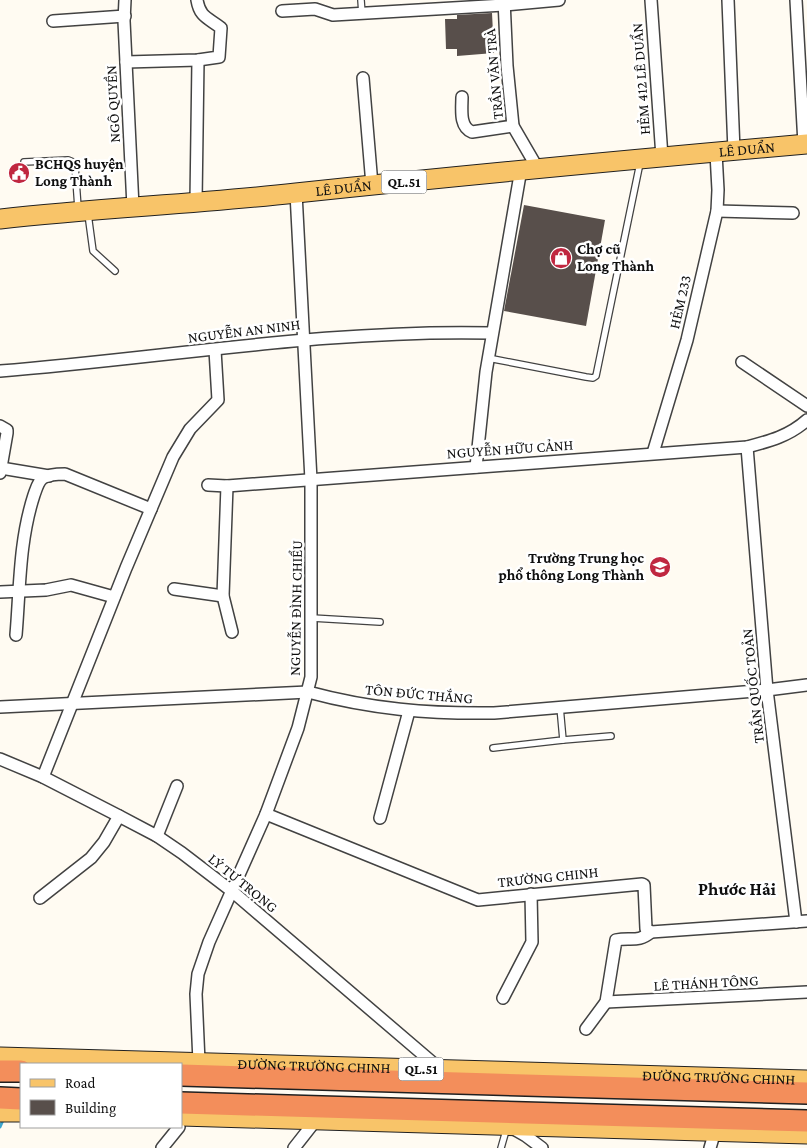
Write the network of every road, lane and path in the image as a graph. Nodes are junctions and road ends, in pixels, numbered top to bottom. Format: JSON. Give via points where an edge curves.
{"nodes":[{"id":1,"x":125,"y":0,"type":"edge"},
{"id":2,"x":197,"y":0,"type":"edge"},
{"id":3,"x":361,"y":0,"type":"edge"},
{"id":4,"x":559,"y":0,"type":"edge"},
{"id":5,"x":652,"y":0,"type":"edge"},
{"id":6,"x":728,"y":0,"type":"edge"},
{"id":7,"x":796,"y":0,"type":"edge"},
{"id":8,"x":504,"y":3,"type":"edge"},
{"id":9,"x":433,"y":5,"type":"edge"},
{"id":10,"x":282,"y":11,"type":"dead end"},
{"id":11,"x":362,"y":14,"type":"junction"},
{"id":12,"x":125,"y":16,"type":"junction"},
{"id":13,"x":53,"y":21,"type":"dead end"},
{"id":14,"x":198,"y":60,"type":"junction"},
{"id":15,"x":126,"y":62,"type":"junction"},
{"id":16,"x":363,"y":78,"type":"dead end"},
{"id":17,"x":462,"y":96,"type":"dead end"},
{"id":18,"x":514,"y":126,"type":"junction"},
{"id":19,"x":806,"y":144,"type":"edge"},
{"id":20,"x":725,"y":152,"type":"junction"},
{"id":21,"x":662,"y":157,"type":"junction"},
{"id":22,"x":640,"y":159,"type":"junction"},
{"id":23,"x":24,"y":162,"type":"dead end"},
{"id":24,"x":530,"y":169,"type":"junction"},
{"id":25,"x":372,"y":185,"type":"junction"},
{"id":26,"x":296,"y":193,"type":"junction"},
{"id":27,"x":196,"y":201,"type":"junction"},
{"id":28,"x":133,"y":206,"type":"junction"},
{"id":29,"x":83,"y":210,"type":"junction"},
{"id":30,"x":716,"y":211,"type":"junction"},
{"id":31,"x":793,"y":213,"type":"dead end"},
{"id":32,"x":0,"y":219,"type":"edge"},
{"id":33,"x":115,"y":270,"type":"dead end"},
{"id":34,"x":492,"y":333,"type":"junction"},
{"id":35,"x":305,"y":339,"type":"junction"},
{"id":36,"x":215,"y":350,"type":"junction"},
{"id":37,"x":488,"y":358,"type":"junction"},
{"id":38,"x":742,"y":362,"type":"dead end"},
{"id":39,"x":0,"y":370,"type":"edge"},
{"id":40,"x":807,"y":406,"type":"edge"},
{"id":41,"x":807,"y":420,"type":"edge"},
{"id":42,"x":0,"y":426,"type":"edge"},
{"id":43,"x":747,"y":447,"type":"junction"},
{"id":44,"x":653,"y":453,"type":"junction"},
{"id":45,"x":476,"y":467,"type":"junction"},
{"id":46,"x":1,"y":470,"type":"edge"},
{"id":47,"x":49,"y":476,"type":"junction"},
{"id":48,"x":311,"y":480,"type":"junction"},
{"id":49,"x":208,"y":485,"type":"dead end"},
{"id":50,"x":226,"y":486,"type":"junction"},
{"id":51,"x":151,"y":509,"type":"junction"},
{"id":52,"x":174,"y":589,"type":"dead end"},
{"id":53,"x":0,"y":592,"type":"edge"},
{"id":54,"x":19,"y":592,"type":"junction"},
{"id":55,"x":223,"y":596,"type":"junction"},
{"id":56,"x":114,"y":597,"type":"junction"},
{"id":57,"x":312,"y":618,"type":"junction"},
{"id":58,"x":380,"y":622,"type":"dead end"},
{"id":59,"x":232,"y":632,"type":"dead end"},
{"id":60,"x":16,"y":635,"type":"dead end"},
{"id":61,"x":807,"y":685,"type":"edge"},
{"id":62,"x":767,"y":690,"type":"junction"},
{"id":63,"x":308,"y":692,"type":"junction"},
{"id":64,"x":72,"y":704,"type":"junction"},
{"id":65,"x":0,"y":707,"type":"edge"},
{"id":66,"x":560,"y":707,"type":"junction"},
{"id":67,"x":409,"y":711,"type":"junction"},
{"id":68,"x":611,"y":736,"type":"dead end"},
{"id":69,"x":563,"y":740,"type":"junction"},
{"id":70,"x":493,"y":748,"type":"dead end"},
{"id":71,"x":0,"y":760,"type":"edge"},
{"id":72,"x":43,"y":777,"type":"junction"},
{"id":73,"x":176,"y":786,"type":"dead end"},
{"id":74,"x":266,"y":814,"type":"junction"},
{"id":75,"x":119,"y":816,"type":"junction"},
{"id":76,"x":380,"y":818,"type":"dead end"},
{"id":77,"x":157,"y":836,"type":"junction"},
{"id":78,"x":232,"y":892,"type":"junction"},
{"id":79,"x":531,"y":894,"type":"junction"},
{"id":80,"x":40,"y":898,"type":"dead end"},
{"id":81,"x":801,"y":921,"type":"edge"},
{"id":82,"x":651,"y":932,"type":"junction"},
{"id":83,"x":807,"y":992,"type":"edge"},
{"id":84,"x":503,"y":998,"type":"dead end"},
{"id":85,"x":606,"y":1002,"type":"junction"},
{"id":86,"x":586,"y":1030,"type":"dead end"},
{"id":87,"x":0,"y":1058,"type":"edge"},
{"id":88,"x":20,"y":1063,"type":"edge"},
{"id":89,"x":20,"y":1067,"type":"edge"},
{"id":90,"x":0,"y":1071,"type":"edge"},
{"id":91,"x":193,"y":1071,"type":"edge"},
{"id":92,"x":440,"y":1076,"type":"junction"},
{"id":93,"x":807,"y":1080,"type":"edge"},
{"id":94,"x":807,"y":1093,"type":"edge"},
{"id":95,"x":0,"y":1098,"type":"edge"},
{"id":96,"x":20,"y":1099,"type":"edge"},
{"id":97,"x":0,"y":1112,"type":"edge"},
{"id":98,"x":20,"y":1112,"type":"edge"},
{"id":99,"x":183,"y":1115,"type":"edge"},
{"id":100,"x":508,"y":1118,"type":"junction"},
{"id":101,"x":316,"y":1120,"type":"junction"},
{"id":102,"x":807,"y":1121,"type":"edge"},
{"id":103,"x":175,"y":1128,"type":"edge"},
{"id":104,"x":807,"y":1134,"type":"edge"},
{"id":105,"x":712,"y":1140,"type":"edge"},
{"id":106,"x":162,"y":1148,"type":"edge"},
{"id":107,"x":294,"y":1148,"type":"edge"},
{"id":108,"x":501,"y":1148,"type":"edge"},
{"id":109,"x":542,"y":1148,"type":"edge"}],
"edges":[{"from":1,"to":12,"type":"street","name":"NGÔ QUYỀN"},
{"from":2,"to":14,"type":"street","via":[[201,12],[222,32],[219,57]]},
{"from":3,"to":11,"type":"lane"},
{"from":4,"to":8,"type":"street"},
{"from":5,"to":21,"type":"street","name":"HẺM 412 LÊ DUẨN"},
{"from":6,"to":20,"type":"street","name":"HẺM 233"},
{"from":7,"to":19,"type":"street"},
{"from":8,"to":9,"type":"street"},
{"from":8,"to":18,"type":"street","name":"TRẦN VĂN TRÀ"},
{"from":9,"to":11,"type":"street"},
{"from":10,"to":11,"type":"street","via":[[315,9],[329,15]]},
{"from":12,"to":13,"type":"street"},
{"from":12,"to":15,"type":"street","name":"NGÔ QUYỀN"},
{"from":14,"to":15,"type":"street"},
{"from":14,"to":27,"type":"street"},
{"from":15,"to":28,"type":"street","name":"NGÔ QUYỀN"},
{"from":16,"to":25,"type":"street"},
{"from":17,"to":18,"type":"street","via":[[463,126],[466,130]]},
{"from":18,"to":24,"type":"street","name":"TRẦN VĂN TRÀ"},
{"from":19,"to":20,"type":"main road","name":"LÊ DUẨN","number":"QL.51"},
{"from":20,"to":21,"type":"main road","name":"LÊ DUẨN","number":"QL.51"},
{"from":20,"to":30,"type":"street","name":"HẺM 233"},
{"from":21,"to":22,"type":"main road","name":"LÊ DUẨN","number":"QL.51"},
{"from":22,"to":24,"type":"main road","name":"LÊ DUẨN","number":"QL.51"},
{"from":22,"to":37,"type":"lane","via":[[596,376],[586,377]]},
{"from":23,"to":29,"type":"lane","via":[[73,162]]},
{"from":24,"to":25,"type":"main road","name":"LÊ DUẨN","number":"QL.51"},
{"from":24,"to":34,"type":"street"},
{"from":25,"to":26,"type":"main road","name":"LÊ DUẨN","number":"QL.51"},
{"from":26,"to":27,"type":"main road","name":"LÊ DUẨN","number":"QL.51"},
{"from":26,"to":35,"type":"street","name":"NGUYỄN ĐÌNH CHIỂU"},
{"from":27,"to":28,"type":"main road","name":"LÊ DUẨN","number":"QL.51"},
{"from":28,"to":29,"type":"main road","name":"LÊ DUẨN","number":"QL.51"},
{"from":29,"to":32,"type":"main road","name":"LÊ DUẨN","number":"QL.51"},
{"from":29,"to":33,"type":"lane","via":[[93,251]]},
{"from":30,"to":31,"type":"street"},
{"from":30,"to":44,"type":"street","name":"HẺM 233","via":[[687,340]]},
{"from":34,"to":35,"type":"street","name":"NGUYỄN AN NINH"},
{"from":34,"to":37,"type":"street"},
{"from":35,"to":36,"type":"street","name":"NGUYỄN AN NINH"},
{"from":35,"to":48,"type":"street","name":"NGUYỄN ĐÌNH CHIỂU"},
{"from":36,"to":39,"type":"street","name":"NGUYỄN AN NINH"},
{"from":36,"to":51,"type":"street","via":[[218,400],[182,440]]},
{"from":37,"to":45,"type":"street"},
{"from":38,"to":40,"type":"street"},
{"from":41,"to":43,"type":"street","name":"NGUYỄN HỮU CẢNH","via":[[775,440]]},
{"from":42,"to":46,"type":"street","via":[[7,430]]},
{"from":43,"to":44,"type":"street","name":"NGUYỄN HỮU CẢNH"},
{"from":43,"to":62,"type":"street","name":"TRẦN QUỐC TOẢN"},
{"from":44,"to":45,"type":"street","name":"NGUYỄN HỮU CẢNH"},
{"from":45,"to":48,"type":"street","name":"NGUYỄN HỮU CẢNH"},
{"from":46,"to":47,"type":"street"},
{"from":47,"to":51,"type":"street","via":[[65,474]]},
{"from":47,"to":54,"type":"street","via":[[38,483],[30,506],[23,538]]},
{"from":48,"to":50,"type":"street","name":"NGUYỄN HỮU CẢNH"},
{"from":48,"to":57,"type":"street","name":"NGUYỄN ĐÌNH CHIỂU"},
{"from":49,"to":50,"type":"street","name":"NGUYỄN HỮU CẢNH"},
{"from":50,"to":55,"type":"street"},
{"from":51,"to":56,"type":"street"},
{"from":52,"to":55,"type":"street"},
{"from":53,"to":54,"type":"street"},
{"from":54,"to":56,"type":"street","via":[[72,585]]},
{"from":54,"to":60,"type":"street"},
{"from":55,"to":59,"type":"street"},
{"from":56,"to":64,"type":"street"},
{"from":57,"to":58,"type":"lane"},
{"from":57,"to":63,"type":"street","name":"NGUYỄN ĐÌNH CHIỂU","via":[[312,667]]},
{"from":61,"to":62,"type":"street","name":"TÔN ĐỨC THẮNG"},
{"from":62,"to":66,"type":"street","name":"TÔN ĐỨC THẮNG"},
{"from":62,"to":81,"type":"street","name":"TRẦN QUỐC TOẢN"},
{"from":63,"to":64,"type":"street","name":"TÔN ĐỨC THẮNG"},
{"from":63,"to":67,"type":"street","name":"TÔN ĐỨC THẮNG","via":[[345,702]]},
{"from":63,"to":74,"type":"street","name":"NGUYỄN ĐÌNH CHIỂU"},
{"from":64,"to":65,"type":"street","name":"TÔN ĐỨC THẮNG"},
{"from":64,"to":72,"type":"street"},
{"from":66,"to":67,"type":"street","name":"TÔN ĐỨC THẮNG","via":[[458,714]]},
{"from":66,"to":69,"type":"lane"},
{"from":67,"to":76,"type":"street"},
{"from":68,"to":69,"type":"lane"},
{"from":69,"to":70,"type":"lane"},
{"from":71,"to":72,"type":"street","name":"LÝ TỰ TRỌNG"},
{"from":72,"to":75,"type":"street","name":"LÝ TỰ TRỌNG"},
{"from":73,"to":77,"type":"street"},
{"from":74,"to":78,"type":"street","name":"NGUYỄN ĐÌNH CHIỂU"},
{"from":74,"to":79,"type":"street","name":"TRƯỜNG CHINH","via":[[478,900]]},
{"from":75,"to":77,"type":"street","name":"LÝ TỰ TRỌNG"},
{"from":75,"to":80,"type":"street","via":[[91,858]]},
{"from":77,"to":78,"type":"street","name":"LÝ TỰ TRỌNG"},
{"from":78,"to":91,"type":"street","name":"NGUYỄN ĐÌNH CHIỂU","via":[[198,974]]},
{"from":78,"to":92,"type":"street","name":"LÝ TỰ TRỌNG"},
{"from":79,"to":82,"type":"street","name":"TRƯỜNG CHINH","via":[[644,884],[646,928]]},
{"from":79,"to":84,"type":"street","via":[[532,942]]},
{"from":81,"to":82,"type":"street"},
{"from":82,"to":85,"type":"street","via":[[638,940],[616,940]]},
{"from":83,"to":85,"type":"street","name":"LÊ THÁNH TÔNG"},
{"from":85,"to":86,"type":"street"},
{"from":87,"to":88,"type":"main road","name":"ĐƯỜNG TRƯỜNG CHINH","number":"QL.51"},
{"from":89,"to":90,"type":"highway","number":"QL.51"},
{"from":91,"to":92,"type":"highway","name":"ĐƯỜNG TRƯỜNG CHINH","number":"QL.51"},
{"from":92,"to":93,"type":"main road","name":"ĐƯỜNG TRƯỜNG CHINH","number":"QL.51"},
{"from":92,"to":94,"type":"highway","name":"ĐƯỜNG TRƯỜNG CHINH","number":"QL.51"},
{"from":95,"to":96,"type":"highway"},
{"from":97,"to":98,"type":"main road"},
{"from":99,"to":100,"type":"highway"},
{"from":99,"to":101,"type":"main road"},
{"from":100,"to":101,"type":"main road"},
{"from":100,"to":102,"type":"highway"},
{"from":100,"to":105,"type":"main road"},
{"from":100,"to":108,"type":"lane"},
{"from":100,"to":109,"type":"street"},
{"from":101,"to":107,"type":"street"},
{"from":103,"to":106,"type":"street"},
{"from":104,"to":105,"type":"main road"}]}
